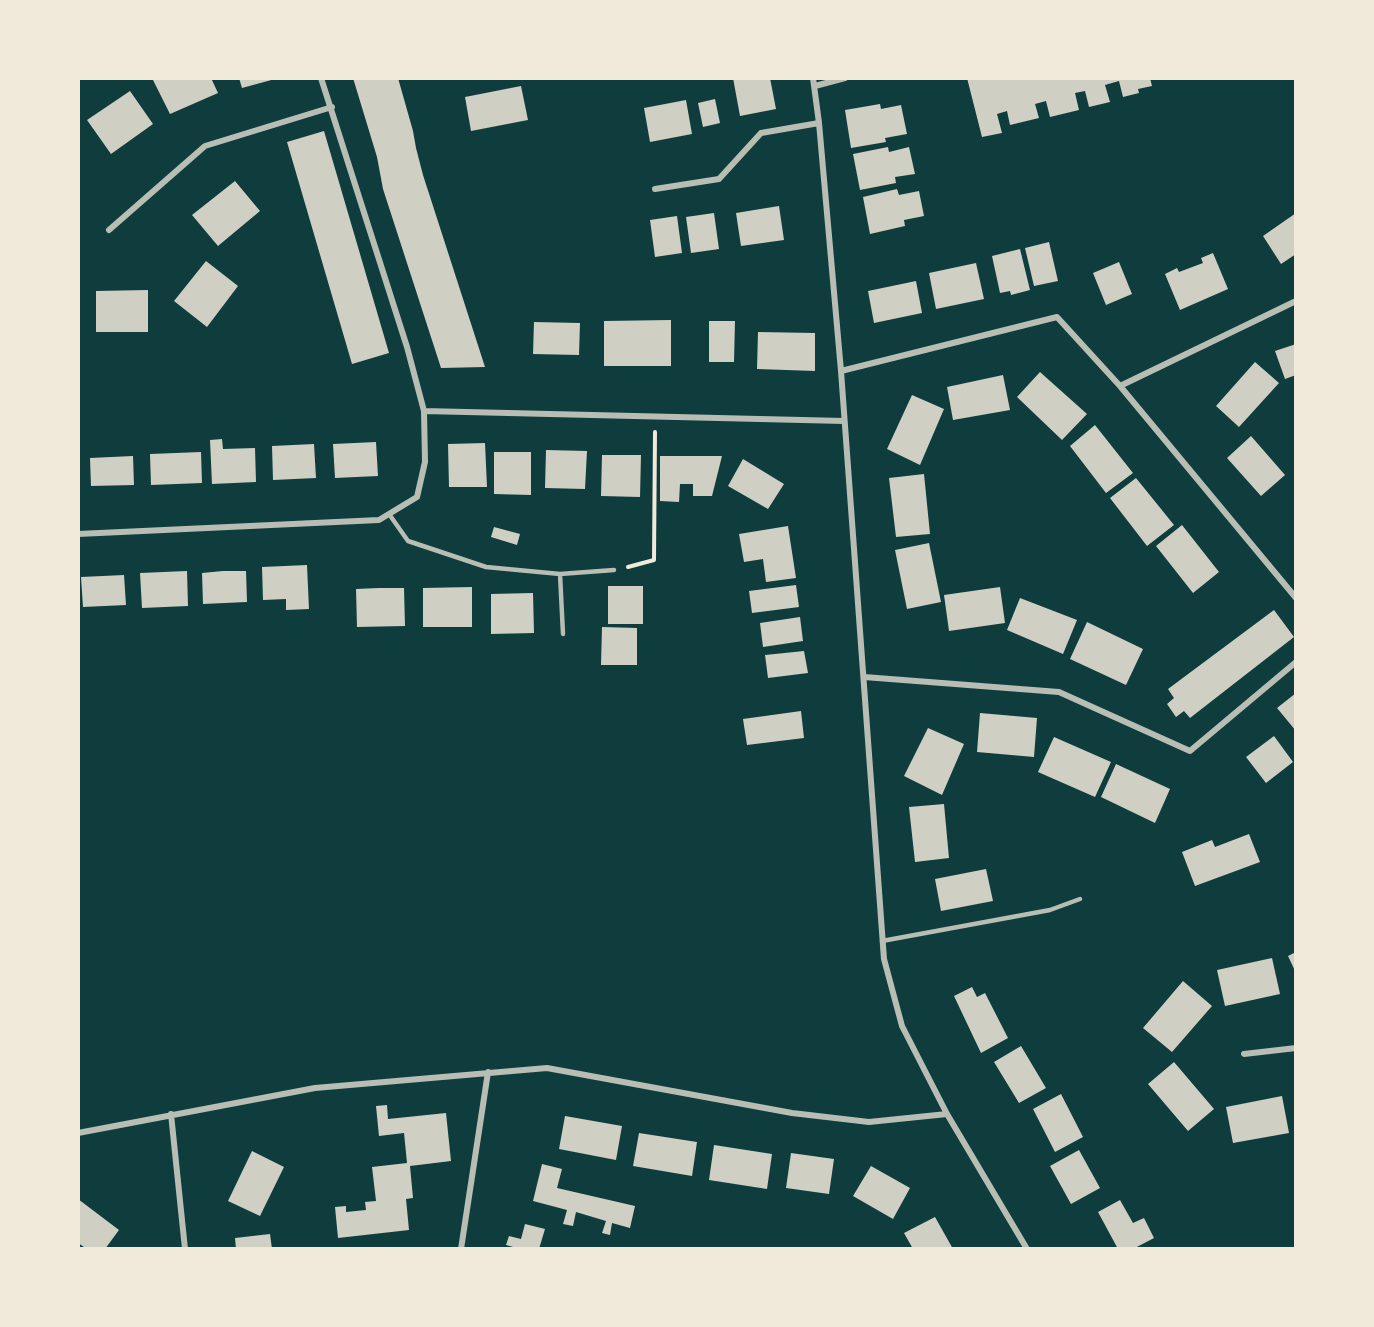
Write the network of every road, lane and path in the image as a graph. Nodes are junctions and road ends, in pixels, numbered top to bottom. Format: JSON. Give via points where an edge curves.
{"nodes":[{"id":1,"x":321,"y":78,"type":"edge"},
{"id":2,"x":813,"y":78,"type":"edge"},
{"id":3,"x":845,"y":78,"type":"edge"},
{"id":4,"x":814,"y":86,"type":"junction"},
{"id":5,"x":332,"y":107,"type":"junction"},
{"id":6,"x":819,"y":123,"type":"junction"},
{"id":7,"x":655,"y":189,"type":"dead end"},
{"id":8,"x":109,"y":230,"type":"dead end"},
{"id":9,"x":1296,"y":301,"type":"edge"},
{"id":10,"x":841,"y":371,"type":"junction"},
{"id":11,"x":1120,"y":386,"type":"junction"},
{"id":12,"x":424,"y":411,"type":"junction"},
{"id":13,"x":656,"y":417,"type":"junction"},
{"id":14,"x":844,"y":421,"type":"junction"},
{"id":15,"x":389,"y":514,"type":"junction"},
{"id":16,"x":78,"y":534,"type":"edge"},
{"id":17,"x":614,"y":570,"type":"joint"},
{"id":18,"x":560,"y":574,"type":"junction"},
{"id":19,"x":1296,"y":598,"type":"edge"},
{"id":20,"x":563,"y":634,"type":"dead end"},
{"id":21,"x":1296,"y":662,"type":"edge"},
{"id":22,"x":864,"y":677,"type":"junction"},
{"id":23,"x":1080,"y":899,"type":"dead end"},
{"id":24,"x":882,"y":941,"type":"junction"},
{"id":25,"x":1296,"y":1048,"type":"edge"},
{"id":26,"x":1244,"y":1054,"type":"dead end"},
{"id":27,"x":488,"y":1072,"type":"junction"},
{"id":28,"x":171,"y":1114,"type":"junction"},
{"id":29,"x":946,"y":1114,"type":"junction"},
{"id":30,"x":78,"y":1133,"type":"edge"},
{"id":31,"x":185,"y":1249,"type":"edge"},
{"id":32,"x":461,"y":1249,"type":"edge"},
{"id":33,"x":1028,"y":1249,"type":"edge"}],
"edges":[{"from":1,"to":5,"type":"street"},
{"from":2,"to":4,"type":"street"},
{"from":3,"to":4,"type":"street"},
{"from":4,"to":6,"type":"street"},
{"from":5,"to":8,"type":"street","via":[[205,146]]},
{"from":5,"to":12,"type":"street"},
{"from":6,"to":7,"type":"street","via":[[761,133],[718,179]]},
{"from":6,"to":10,"type":"street"},
{"from":9,"to":11,"type":"street"},
{"from":10,"to":11,"type":"street","via":[[1057,317]]},
{"from":10,"to":14,"type":"street"},
{"from":11,"to":19,"type":"street"},
{"from":12,"to":13,"type":"street"},
{"from":12,"to":15,"type":"street","via":[[425,462],[417,497]]},
{"from":13,"to":14,"type":"street"},
{"from":13,"to":17,"type":"path","via":[[654,561]]},
{"from":14,"to":22,"type":"street"},
{"from":15,"to":16,"type":"street","via":[[379,520]]},
{"from":15,"to":18,"type":"lane","via":[[408,541],[486,567]]},
{"from":17,"to":18,"type":"lane"},
{"from":18,"to":20,"type":"lane"},
{"from":21,"to":22,"type":"street","via":[[1190,751],[1059,692]]},
{"from":22,"to":24,"type":"street"},
{"from":23,"to":24,"type":"lane","via":[[1050,910]]},
{"from":24,"to":29,"type":"street","via":[[902,1026]]},
{"from":25,"to":26,"type":"street"},
{"from":27,"to":28,"type":"street","via":[[315,1088]]},
{"from":27,"to":29,"type":"street","via":[[547,1068],[792,1113],[869,1122]]},
{"from":27,"to":32,"type":"street"},
{"from":28,"to":30,"type":"street"},
{"from":28,"to":31,"type":"street"},
{"from":29,"to":33,"type":"street"}]}
